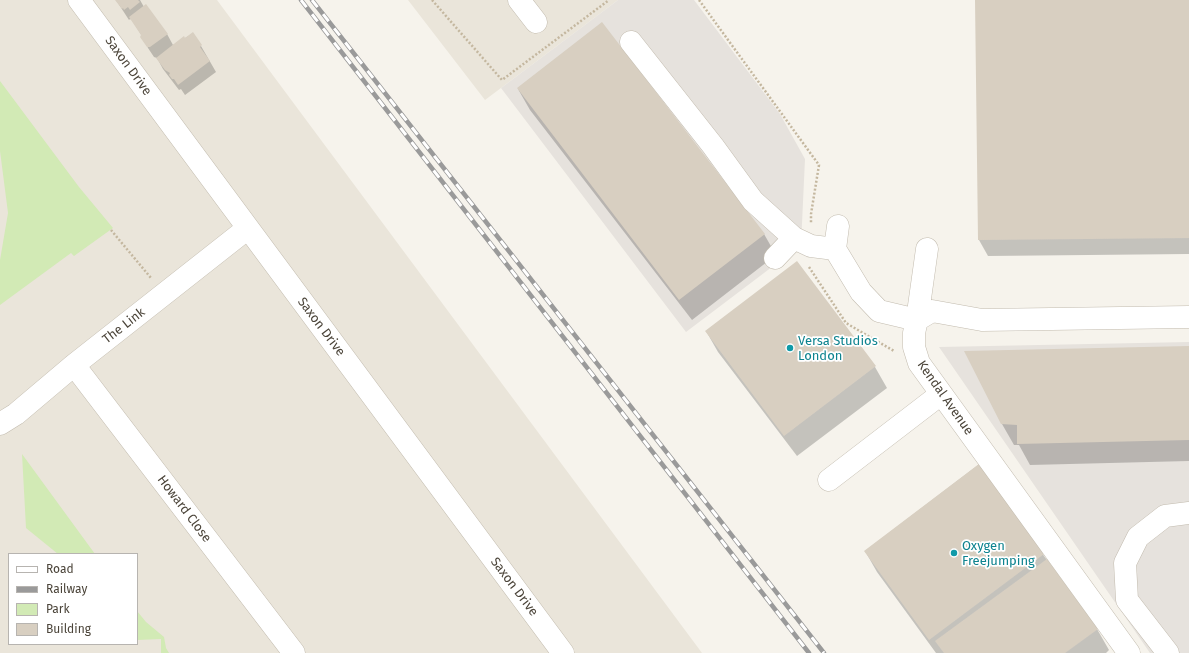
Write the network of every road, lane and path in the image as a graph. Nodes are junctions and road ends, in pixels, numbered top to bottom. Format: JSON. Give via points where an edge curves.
{"nodes":[{"id":1,"x":79,"y":0,"type":"edge"},
{"id":2,"x":432,"y":0,"type":"edge"},
{"id":3,"x":519,"y":0,"type":"edge"},
{"id":4,"x":609,"y":0,"type":"edge"},
{"id":5,"x":699,"y":0,"type":"edge"},
{"id":6,"x":536,"y":22,"type":"dead end"},
{"id":7,"x":631,"y":42,"type":"dead end"},
{"id":8,"x":838,"y":226,"type":"dead end"},
{"id":9,"x":248,"y":228,"type":"junction"},
{"id":10,"x":111,"y":230,"type":"dead end"},
{"id":11,"x":803,"y":242,"type":"junction"},
{"id":12,"x":835,"y":249,"type":"junction"},
{"id":13,"x":927,"y":249,"type":"dead end"},
{"id":14,"x":775,"y":258,"type":"dead end"},
{"id":15,"x":164,"y":294,"type":"junction"},
{"id":16,"x":1189,"y":317,"type":"edge"},
{"id":17,"x":917,"y":320,"type":"junction"},
{"id":18,"x":914,"y":346,"type":"junction"},
{"id":19,"x":74,"y":365,"type":"junction"},
{"id":20,"x":941,"y":394,"type":"junction"},
{"id":21,"x":0,"y":424,"type":"edge"},
{"id":22,"x":829,"y":480,"type":"dead end"},
{"id":23,"x":1189,"y":514,"type":"edge"},
{"id":24,"x":294,"y":653,"type":"edge"},
{"id":25,"x":563,"y":653,"type":"edge"},
{"id":26,"x":1129,"y":653,"type":"edge"},
{"id":27,"x":1168,"y":653,"type":"edge"}],
"edges":[{"from":1,"to":9,"type":"street","name":"Saxon Drive"},
{"from":2,"to":4,"type":"path","via":[[502,80]]},
{"from":3,"to":6,"type":"street"},
{"from":5,"to":11,"type":"path","via":[[819,165],[811,214]]},
{"from":7,"to":11,"type":"street","via":[[753,201]]},
{"from":8,"to":12,"type":"street"},
{"from":9,"to":15,"type":"street","name":"The Link"},
{"from":9,"to":25,"type":"street","name":"Saxon Drive"},
{"from":10,"to":15,"type":"path"},
{"from":11,"to":12,"type":"street"},
{"from":11,"to":14,"type":"street"},
{"from":11,"to":18,"type":"path","via":[[809,267],[846,323],[902,355]]},
{"from":12,"to":17,"type":"street","via":[[861,292],[880,311]]},
{"from":13,"to":17,"type":"street","name":"Kendal Avenue"},
{"from":15,"to":19,"type":"street","name":"The Link"},
{"from":16,"to":17,"type":"street","via":[[982,320],[932,311]]},
{"from":17,"to":18,"type":"street","name":"Kendal Avenue"},
{"from":18,"to":20,"type":"street","name":"Kendal Avenue","via":[[919,363]]},
{"from":19,"to":21,"type":"street","name":"The Link","via":[[16,414]]},
{"from":19,"to":24,"type":"street","name":"Howard Close"},
{"from":20,"to":22,"type":"street"},
{"from":20,"to":26,"type":"street","name":"Kendal Avenue"},
{"from":23,"to":27,"type":"street","via":[[1165,516],[1138,537],[1125,563],[1127,600]]}]}
